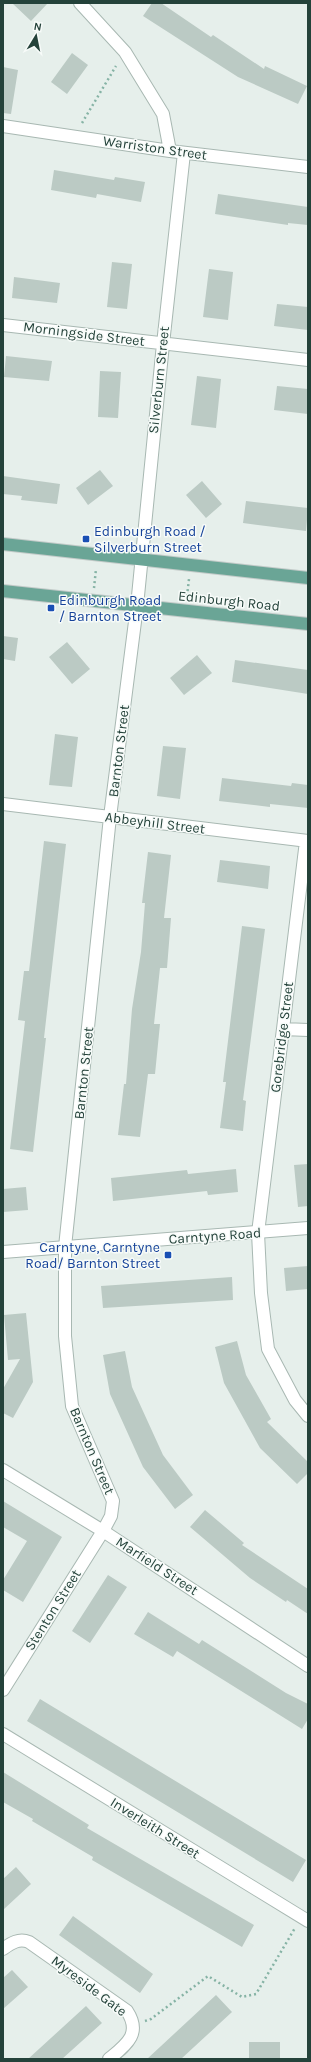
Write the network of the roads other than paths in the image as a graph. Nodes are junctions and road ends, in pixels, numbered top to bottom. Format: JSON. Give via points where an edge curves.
{"nodes":[{"id":1,"x":80,"y":3,"type":"edge"},
{"id":2,"x":3,"y":126,"type":"edge"},
{"id":3,"x":170,"y":151,"type":"junction"},
{"id":4,"x":184,"y":153,"type":"junction"},
{"id":5,"x":308,"y":167,"type":"edge"},
{"id":6,"x":3,"y":325,"type":"edge"},
{"id":7,"x":162,"y":344,"type":"junction"},
{"id":8,"x":308,"y":360,"type":"edge"},
{"id":9,"x":3,"y":544,"type":"edge"},
{"id":10,"x":142,"y":560,"type":"junction"},
{"id":11,"x":308,"y":578,"type":"edge"},
{"id":12,"x":3,"y":591,"type":"edge"},
{"id":13,"x":137,"y":606,"type":"junction"},
{"id":14,"x":308,"y":624,"type":"edge"},
{"id":15,"x":3,"y":804,"type":"edge"},
{"id":16,"x":110,"y":817,"type":"junction"},
{"id":17,"x":307,"y":841,"type":"edge"},
{"id":18,"x":283,"y":1029,"type":"junction"},
{"id":19,"x":308,"y":1030,"type":"edge"},
{"id":20,"x":308,"y":1228,"type":"edge"},
{"id":21,"x":258,"y":1232,"type":"junction"},
{"id":22,"x":66,"y":1247,"type":"junction"},
{"id":23,"x":3,"y":1252,"type":"edge"},
{"id":24,"x":308,"y":1416,"type":"edge"},
{"id":25,"x":3,"y":1470,"type":"edge"},
{"id":26,"x":103,"y":1531,"type":"junction"},
{"id":27,"x":308,"y":1666,"type":"edge"},
{"id":28,"x":3,"y":1690,"type":"edge"},
{"id":29,"x":3,"y":1734,"type":"edge"},
{"id":30,"x":304,"y":1919,"type":"edge"},
{"id":31,"x":3,"y":1950,"type":"edge"},
{"id":32,"x":109,"y":2059,"type":"edge"}],
"edges":[{"from":1,"to":3,"type":"street","via":[[125,52],[163,114]]},
{"from":2,"to":3,"type":"street","name":"Warriston Street"},
{"from":3,"to":4,"type":"street","name":"Warriston Street"},
{"from":4,"to":5,"type":"street","name":"Warriston Street"},
{"from":4,"to":7,"type":"street","name":"Silverburn Street"},
{"from":6,"to":7,"type":"street","name":"Morningside Street"},
{"from":7,"to":8,"type":"street","name":"Morningside Street"},
{"from":7,"to":10,"type":"street","name":"Silverburn Street"},
{"from":9,"to":10,"type":"main road"},
{"from":10,"to":11,"type":"main road"},
{"from":10,"to":13,"type":"street","name":"Silverburn Street"},
{"from":12,"to":13,"type":"main road","name":"Edinburgh Road"},
{"from":13,"to":14,"type":"main road","name":"Edinburgh Road"},
{"from":13,"to":16,"type":"street","name":"Barnton Street"},
{"from":15,"to":16,"type":"street","name":"Abbeyhill Street"},
{"from":16,"to":17,"type":"street","name":"Abbeyhill Street"},
{"from":16,"to":22,"type":"street","name":"Barnton Street"},
{"from":17,"to":18,"type":"street","name":"Gorebridge Street"},
{"from":18,"to":19,"type":"street"},
{"from":18,"to":21,"type":"street","name":"Gorebridge Street"},
{"from":20,"to":21,"type":"street","name":"Carntyne Road"},
{"from":21,"to":22,"type":"street","name":"Carntyne Road"},
{"from":21,"to":24,"type":"street","name":"Gorebridge Street","via":[[261,1293],[268,1349],[295,1400]]},
{"from":22,"to":23,"type":"street","name":"Carntyne Road"},
{"from":22,"to":26,"type":"street","name":"Barnton Street","via":[[65,1336],[72,1406],[113,1501]]},
{"from":25,"to":26,"type":"street","name":"Marfield Street"},
{"from":26,"to":27,"type":"street","name":"Marfield Street"},
{"from":26,"to":28,"type":"street","name":"Stenton Street"},
{"from":29,"to":30,"type":"street","name":"Inverleith Street"},
{"from":31,"to":32,"type":"street","name":"Myreside Gate","via":[[16,1941],[29,1942],[127,2011],[134,2024],[132,2036]]}]}
